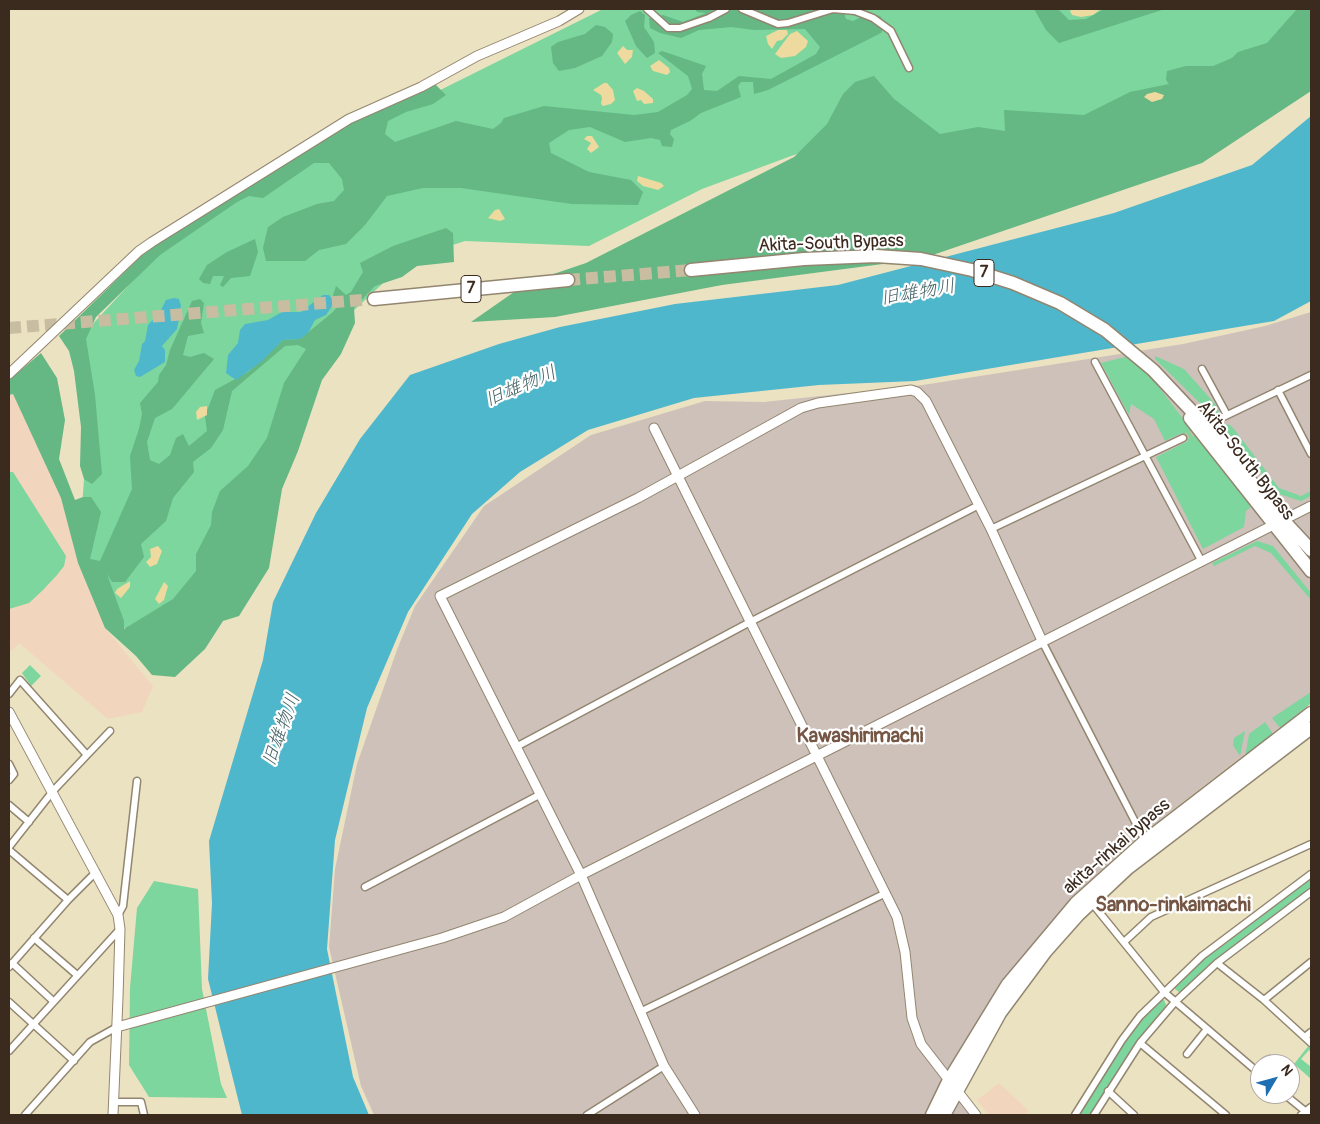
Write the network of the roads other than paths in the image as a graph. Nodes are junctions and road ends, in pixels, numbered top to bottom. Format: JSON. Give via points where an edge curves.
{"nodes":[{"id":1,"x":579,"y":9,"type":"edge"},
{"id":2,"x":647,"y":9,"type":"edge"},
{"id":3,"x":726,"y":9,"type":"edge"},
{"id":4,"x":742,"y":9,"type":"edge"},
{"id":5,"x":909,"y":68,"type":"dead end"},
{"id":6,"x":691,"y":270,"type":"tunnel mouth"},
{"id":7,"x":568,"y":280,"type":"tunnel mouth"},
{"id":8,"x":374,"y":299,"type":"tunnel mouth"},
{"id":9,"x":1096,"y":362,"type":"dead end"},
{"id":10,"x":1202,"y":369,"type":"dead end"},
{"id":11,"x":9,"y":374,"type":"edge"},
{"id":12,"x":1311,"y":374,"type":"edge"},
{"id":13,"x":1278,"y":390,"type":"junction"},
{"id":14,"x":1227,"y":415,"type":"junction"},
{"id":15,"x":1217,"y":420,"type":"tunnel mouth"},
{"id":16,"x":654,"y":428,"type":"dead end"},
{"id":17,"x":1183,"y":438,"type":"tunnel mouth"},
{"id":18,"x":1311,"y":454,"type":"edge"},
{"id":19,"x":1146,"y":456,"type":"junction"},
{"id":20,"x":677,"y":477,"type":"junction"},
{"id":21,"x":979,"y":505,"type":"junction"},
{"id":22,"x":1311,"y":506,"type":"edge"},
{"id":23,"x":1279,"y":522,"type":"junction"},
{"id":24,"x":991,"y":530,"type":"junction"},
{"id":25,"x":1311,"y":550,"type":"edge"},
{"id":26,"x":1202,"y":562,"type":"junction"},
{"id":27,"x":1311,"y":571,"type":"edge"},
{"id":28,"x":752,"y":621,"type":"junction"},
{"id":29,"x":1043,"y":643,"type":"junction"},
{"id":30,"x":9,"y":694,"type":"edge"},
{"id":31,"x":9,"y":712,"type":"edge"},
{"id":32,"x":1311,"y":713,"type":"edge"},
{"id":33,"x":1311,"y":728,"type":"edge"},
{"id":34,"x":110,"y":731,"type":"dead end"},
{"id":35,"x":516,"y":747,"type":"junction"},
{"id":36,"x":87,"y":755,"type":"junction"},
{"id":37,"x":818,"y":756,"type":"junction"},
{"id":38,"x":9,"y":764,"type":"edge"},
{"id":39,"x":9,"y":780,"type":"edge"},
{"id":40,"x":136,"y":781,"type":"dead end"},
{"id":41,"x":53,"y":791,"type":"junction"},
{"id":42,"x":539,"y":795,"type":"junction"},
{"id":43,"x":9,"y":805,"type":"edge"},
{"id":44,"x":29,"y":822,"type":"junction"},
{"id":45,"x":1311,"y":844,"type":"edge"},
{"id":46,"x":1148,"y":846,"type":"junction"},
{"id":47,"x":9,"y":848,"type":"edge"},
{"id":48,"x":96,"y":872,"type":"junction"},
{"id":49,"x":1311,"y":874,"type":"edge"},
{"id":50,"x":580,"y":875,"type":"junction"},
{"id":51,"x":365,"y":887,"type":"dead end"},
{"id":52,"x":886,"y":892,"type":"junction"},
{"id":53,"x":1311,"y":892,"type":"edge"},
{"id":54,"x":68,"y":900,"type":"junction"},
{"id":55,"x":1090,"y":902,"type":"junction"},
{"id":56,"x":118,"y":915,"type":"junction"},
{"id":57,"x":120,"y":929,"type":"junction"},
{"id":58,"x":34,"y":938,"type":"junction"},
{"id":59,"x":1124,"y":942,"type":"junction"},
{"id":60,"x":1311,"y":962,"type":"edge"},
{"id":61,"x":1217,"y":963,"type":"junction"},
{"id":62,"x":10,"y":965,"type":"edge"},
{"id":63,"x":77,"y":975,"type":"junction"},
{"id":64,"x":1164,"y":992,"type":"junction"},
{"id":65,"x":1264,"y":1000,"type":"junction"},
{"id":66,"x":9,"y":1002,"type":"edge"},
{"id":67,"x":53,"y":1002,"type":"junction"},
{"id":68,"x":1175,"y":1002,"type":"junction"},
{"id":69,"x":642,"y":1012,"type":"junction"},
{"id":70,"x":33,"y":1024,"type":"junction"},
{"id":71,"x":117,"y":1027,"type":"junction"},
{"id":72,"x":1207,"y":1029,"type":"junction"},
{"id":73,"x":1311,"y":1032,"type":"edge"},
{"id":74,"x":1305,"y":1037,"type":"junction"},
{"id":75,"x":1311,"y":1042,"type":"edge"},
{"id":76,"x":1140,"y":1043,"type":"junction"},
{"id":77,"x":9,"y":1051,"type":"edge"},
{"id":78,"x":1187,"y":1054,"type":"dead end"},
{"id":79,"x":74,"y":1061,"type":"junction"},
{"id":80,"x":664,"y":1066,"type":"junction"},
{"id":81,"x":1250,"y":1066,"type":"edge"},
{"id":82,"x":952,"y":1086,"type":"junction"},
{"id":83,"x":1108,"y":1091,"type":"junction"},
{"id":84,"x":115,"y":1102,"type":"junction"},
{"id":85,"x":1294,"y":1104,"type":"edge"},
{"id":86,"x":1311,"y":1107,"type":"edge"},
{"id":87,"x":1305,"y":1114,"type":"edge"},
{"id":88,"x":25,"y":1115,"type":"edge"},
{"id":89,"x":113,"y":1115,"type":"edge"},
{"id":90,"x":144,"y":1115,"type":"edge"},
{"id":91,"x":588,"y":1115,"type":"edge"},
{"id":92,"x":695,"y":1115,"type":"edge"},
{"id":93,"x":932,"y":1115,"type":"edge"},
{"id":94,"x":944,"y":1115,"type":"edge"},
{"id":95,"x":976,"y":1115,"type":"edge"},
{"id":96,"x":1075,"y":1115,"type":"edge"},
{"id":97,"x":1094,"y":1115,"type":"edge"},
{"id":98,"x":1134,"y":1115,"type":"edge"},
{"id":99,"x":1225,"y":1115,"type":"edge"}],
"edges":[{"from":1,"to":11,"type":"street","via":[[559,22],[477,56],[421,87],[349,119],[152,242]]},
{"from":2,"to":3,"type":"street","via":[[668,28],[687,28]]},
{"from":4,"to":5,"type":"street","via":[[778,24],[833,9],[855,11],[891,31]]},
{"from":6,"to":23,"type":"highway","name":"Akita-South Bypass","number":"7","via":[[804,259],[912,258],[972,270],[1060,303],[1105,330],[1154,370]]},
{"from":7,"to":8,"type":"highway","number":"7"},
{"from":9,"to":19,"type":"street"},
{"from":10,"to":14,"type":"street"},
{"from":12,"to":13,"type":"street"},
{"from":13,"to":14,"type":"street"},
{"from":13,"to":18,"type":"street"},
{"from":14,"to":15,"type":"street"},
{"from":16,"to":20,"type":"street"},
{"from":17,"to":19,"type":"street"},
{"from":19,"to":24,"type":"street"},
{"from":19,"to":26,"type":"street"},
{"from":20,"to":21,"type":"street","via":[[809,405],[911,390],[926,401]]},
{"from":20,"to":28,"type":"street"},
{"from":20,"to":35,"type":"street","via":[[440,596]]},
{"from":21,"to":24,"type":"street"},
{"from":21,"to":28,"type":"street"},
{"from":22,"to":23,"type":"street"},
{"from":23,"to":25,"type":"highway","name":"Akita-South Bypass","number":"7"},
{"from":23,"to":26,"type":"street"},
{"from":23,"to":27,"type":"highway","name":"Akita-South Bypass","number":"7"},
{"from":24,"to":29,"type":"street"},
{"from":26,"to":29,"type":"street"},
{"from":28,"to":35,"type":"street"},
{"from":28,"to":37,"type":"street"},
{"from":29,"to":37,"type":"street"},
{"from":29,"to":46,"type":"street"},
{"from":30,"to":36,"type":"street","via":[[20,680]]},
{"from":31,"to":41,"type":"street"},
{"from":32,"to":46,"type":"highway","name":"akita-rinkai bypass"},
{"from":33,"to":46,"type":"highway","name":"akita-rinkai bypass"},
{"from":34,"to":36,"type":"street"},
{"from":35,"to":42,"type":"street"},
{"from":36,"to":41,"type":"street"},
{"from":37,"to":50,"type":"street"},
{"from":37,"to":52,"type":"street"},
{"from":38,"to":39,"type":"street","via":[[14,774]]},
{"from":40,"to":56,"type":"street","via":[[124,906]]},
{"from":41,"to":44,"type":"street"},
{"from":41,"to":48,"type":"street"},
{"from":42,"to":50,"type":"street"},
{"from":42,"to":51,"type":"street"},
{"from":43,"to":44,"type":"street"},
{"from":44,"to":47,"type":"street"},
{"from":45,"to":59,"type":"street","via":[[1151,917]]},
{"from":46,"to":55,"type":"highway","name":"akita-rinkai bypass"},
{"from":46,"to":82,"type":"highway","name":"akita-rinkai bypass","via":[[1076,903],[1025,962],[991,1009]]},
{"from":47,"to":54,"type":"street"},
{"from":48,"to":54,"type":"street"},
{"from":48,"to":56,"type":"street"},
{"from":49,"to":64,"type":"street","via":[[1202,956]]},
{"from":50,"to":69,"type":"street"},
{"from":50,"to":71,"type":"street","via":[[504,917],[442,938]]},
{"from":52,"to":69,"type":"street"},
{"from":52,"to":82,"type":"street","via":[[902,937],[916,1033]]},
{"from":53,"to":61,"type":"street"},
{"from":54,"to":58,"type":"street"},
{"from":55,"to":59,"type":"street"},
{"from":55,"to":82,"type":"highway","name":"akita-rinkai bypass","via":[[1051,944],[1015,991]]},
{"from":56,"to":57,"type":"street"},
{"from":57,"to":63,"type":"street"},
{"from":57,"to":71,"type":"street"},
{"from":58,"to":62,"type":"street"},
{"from":58,"to":63,"type":"street"},
{"from":59,"to":64,"type":"street"},
{"from":60,"to":65,"type":"street"},
{"from":61,"to":65,"type":"street"},
{"from":61,"to":68,"type":"street"},
{"from":62,"to":67,"type":"street"},
{"from":63,"to":67,"type":"street"},
{"from":64,"to":68,"type":"street"},
{"from":64,"to":96,"type":"street","via":[[1122,1040]]},
{"from":65,"to":74,"type":"street"},
{"from":66,"to":70,"type":"street"},
{"from":67,"to":70,"type":"street"},
{"from":68,"to":72,"type":"street"},
{"from":68,"to":76,"type":"street"},
{"from":69,"to":80,"type":"street"},
{"from":70,"to":77,"type":"street"},
{"from":70,"to":79,"type":"street"},
{"from":71,"to":79,"type":"street","via":[[90,1042]]},
{"from":71,"to":84,"type":"street"},
{"from":72,"to":78,"type":"street"},
{"from":72,"to":81,"type":"street"},
{"from":73,"to":74,"type":"street"},
{"from":74,"to":75,"type":"street"},
{"from":76,"to":83,"type":"street"},
{"from":76,"to":99,"type":"street"},
{"from":79,"to":88,"type":"street"},
{"from":80,"to":91,"type":"street"},
{"from":80,"to":92,"type":"street"},
{"from":82,"to":93,"type":"highway","name":"akita-rinkai bypass"},
{"from":82,"to":94,"type":"highway","name":"akita-rinkai bypass"},
{"from":82,"to":95,"type":"street"},
{"from":83,"to":97,"type":"street"},
{"from":83,"to":98,"type":"street"},
{"from":84,"to":89,"type":"street"},
{"from":84,"to":90,"type":"street","via":[[141,1102]]},
{"from":85,"to":87,"type":"street"},
{"from":86,"to":87,"type":"street"}]}
